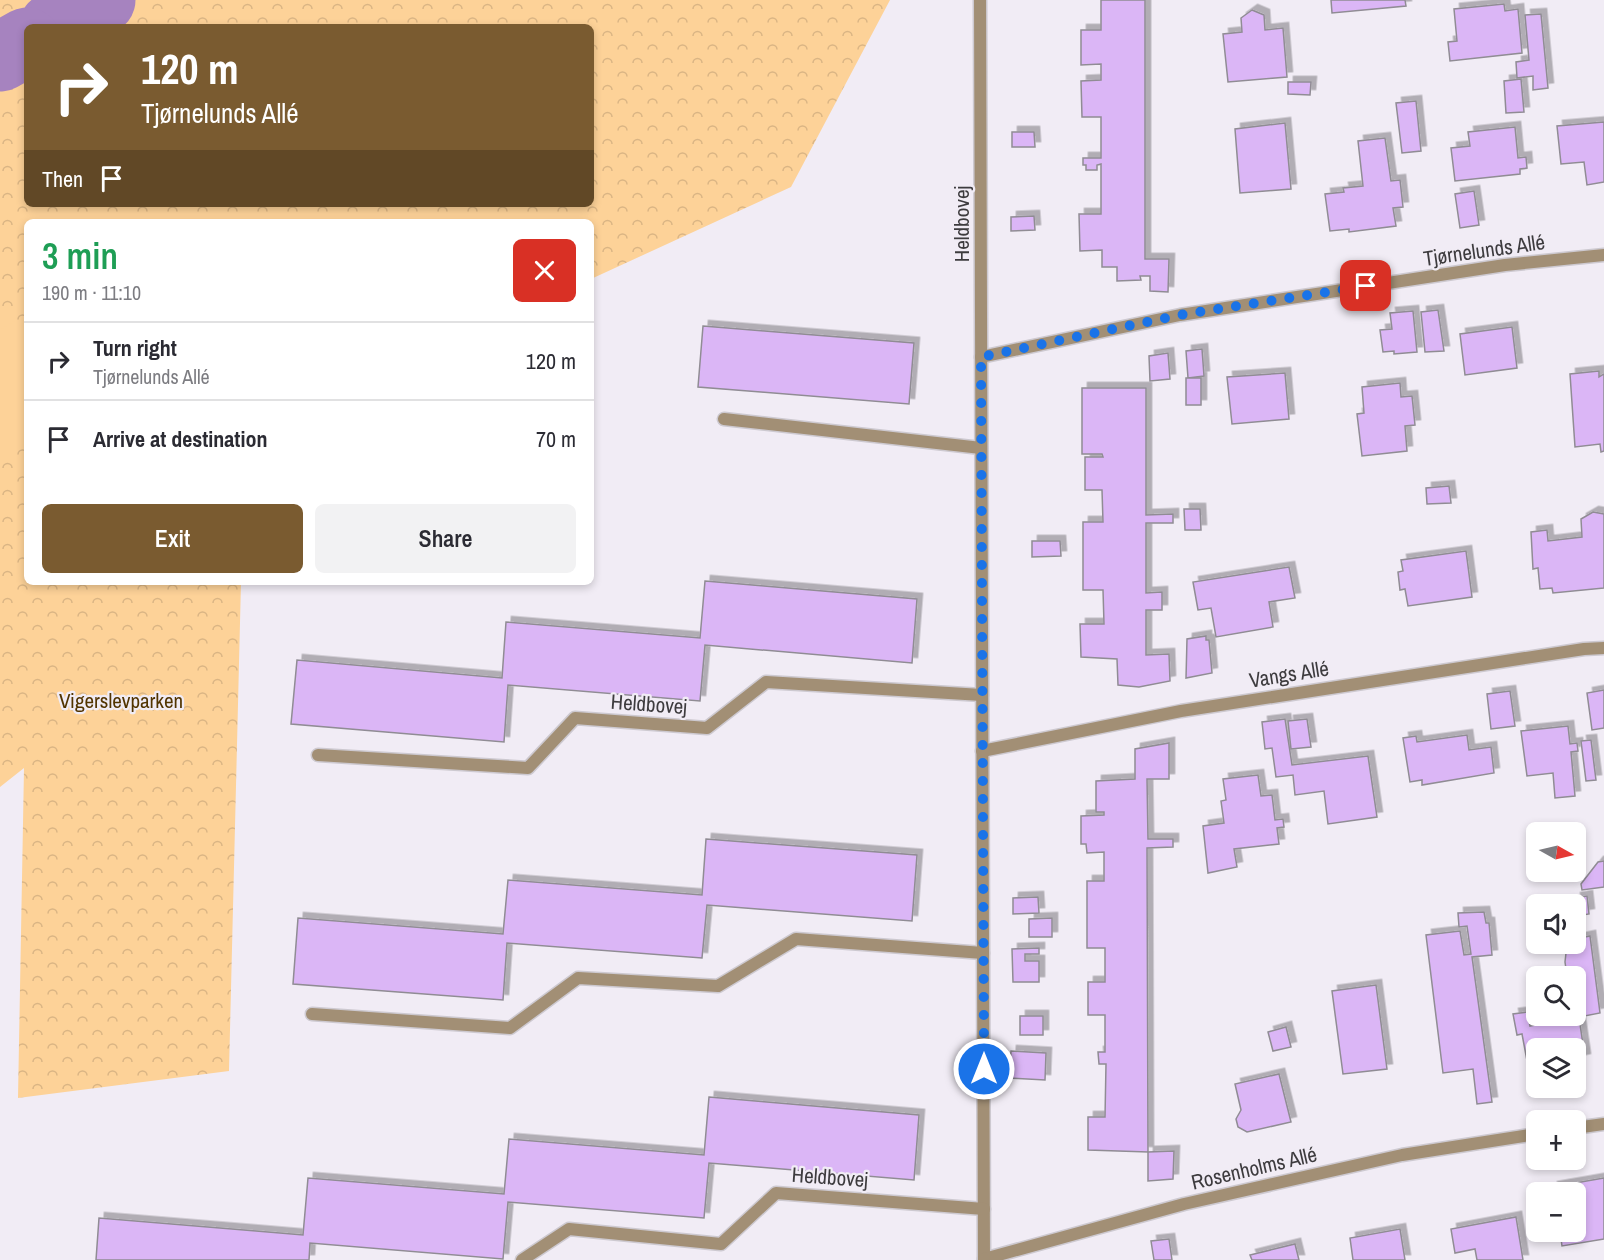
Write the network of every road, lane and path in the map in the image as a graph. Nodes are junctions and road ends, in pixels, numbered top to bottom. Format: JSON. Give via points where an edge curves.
{"nodes":[{"id":1,"x":980,"y":0,"type":"edge"},
{"id":2,"x":1604,"y":255,"type":"edge"},
{"id":3,"x":981,"y":357,"type":"junction"},
{"id":4,"x":724,"y":419,"type":"dead end"},
{"id":5,"x":981,"y":448,"type":"junction"},
{"id":6,"x":1604,"y":648,"type":"edge"},
{"id":7,"x":982,"y":695,"type":"junction"},
{"id":8,"x":982,"y":751,"type":"junction"},
{"id":9,"x":318,"y":755,"type":"dead end"},
{"id":10,"x":983,"y":953,"type":"junction"},
{"id":11,"x":312,"y":1014,"type":"dead end"},
{"id":12,"x":1604,"y":1124,"type":"edge"},
{"id":13,"x":1586,"y":1126,"type":"edge"},
{"id":14,"x":1526,"y":1136,"type":"edge"},
{"id":15,"x":984,"y":1209,"type":"junction"},
{"id":16,"x":984,"y":1259,"type":"edge"},
{"id":17,"x":522,"y":1260,"type":"edge"}],
"edges":[{"from":1,"to":3,"type":"street","name":"Heldbovej"},
{"from":2,"to":3,"type":"street","name":"Tjørnelunds Allé","via":[[1505,265],[1180,315]]},
{"from":3,"to":5,"type":"street","name":"Heldbovej"},
{"from":4,"to":5,"type":"street"},
{"from":5,"to":7,"type":"street","name":"Heldbovej"},
{"from":6,"to":8,"type":"street","name":"Vangs Allé","via":[[1181,711]]},
{"from":7,"to":8,"type":"street","name":"Heldbovej"},
{"from":7,"to":9,"type":"street","name":"Heldbovej","via":[[766,682],[707,728],[575,718],[528,768]]},
{"from":8,"to":10,"type":"street","name":"Heldbovej"},
{"from":10,"to":11,"type":"street","via":[[796,939],[718,986],[578,978],[510,1028]]},
{"from":10,"to":15,"type":"street","name":"Heldbovej"},
{"from":12,"to":13,"type":"street"},
{"from":14,"to":16,"type":"street","name":"Rosenholms Allé","via":[[1402,1155],[1184,1204]]},
{"from":15,"to":16,"type":"street","name":"Heldbovej"},
{"from":15,"to":17,"type":"street","name":"Heldbovej","via":[[776,1193],[721,1244],[569,1229]]}]}
